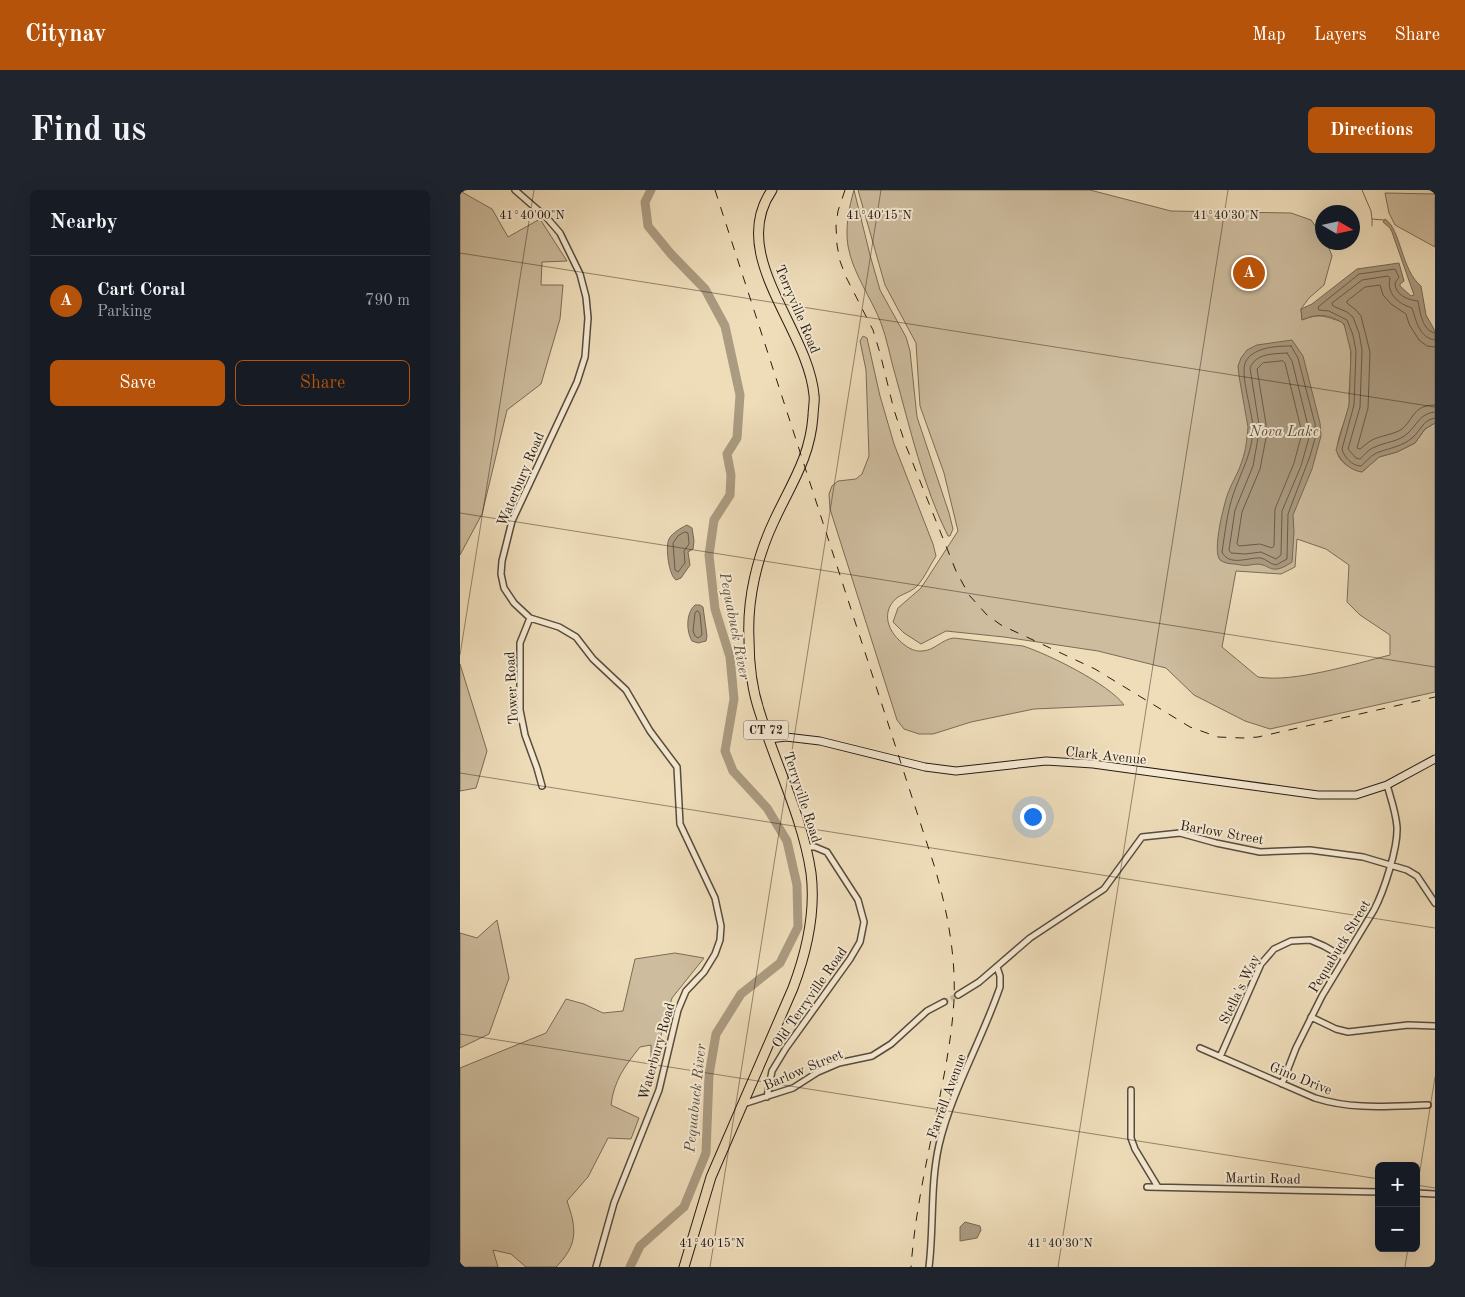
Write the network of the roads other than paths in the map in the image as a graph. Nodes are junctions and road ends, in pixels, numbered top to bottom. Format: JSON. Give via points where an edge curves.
{"nodes":[{"id":1,"x":515,"y":190,"type":"edge"},
{"id":2,"x":772,"y":190,"type":"edge"},
{"id":3,"x":530,"y":618,"type":"junction"},
{"id":4,"x":769,"y":739,"type":"junction"},
{"id":5,"x":1435,"y":759,"type":"edge"},
{"id":6,"x":542,"y":786,"type":"dead end"},
{"id":7,"x":1388,"y":786,"type":"junction"},
{"id":8,"x":805,"y":847,"type":"junction"},
{"id":9,"x":1390,"y":865,"type":"junction"},
{"id":10,"x":1435,"y":903,"type":"edge"},
{"id":11,"x":1345,"y":958,"type":"junction"},
{"id":12,"x":997,"y":967,"type":"junction"},
{"id":13,"x":958,"y":995,"type":"tunnel mouth"},
{"id":14,"x":944,"y":1002,"type":"tunnel mouth"},
{"id":15,"x":1311,"y":1017,"type":"junction"},
{"id":16,"x":1435,"y":1026,"type":"edge"},
{"id":17,"x":1200,"y":1048,"type":"dead end"},
{"id":18,"x":1220,"y":1057,"type":"junction"},
{"id":19,"x":1282,"y":1084,"type":"junction"},
{"id":20,"x":1131,"y":1090,"type":"dead end"},
{"id":21,"x":767,"y":1097,"type":"junction"},
{"id":22,"x":743,"y":1104,"type":"junction"},
{"id":23,"x":1428,"y":1105,"type":"dead end"},
{"id":24,"x":1147,"y":1187,"type":"dead end"},
{"id":25,"x":1158,"y":1187,"type":"junction"},
{"id":26,"x":1375,"y":1192,"type":"edge"},
{"id":27,"x":1420,"y":1193,"type":"edge"},
{"id":28,"x":1435,"y":1194,"type":"edge"},
{"id":29,"x":596,"y":1267,"type":"edge"},
{"id":30,"x":684,"y":1267,"type":"edge"},
{"id":31,"x":929,"y":1267,"type":"edge"}],
"edges":[{"from":1,"to":3,"type":"street","name":"Waterbury Road","via":[[560,233],[580,274],[588,318],[585,357],[577,382],[512,520],[502,561],[504,588],[514,604]]},
{"from":2,"to":4,"type":"highway","name":"Terryville Road","number":"CT 72","via":[[762,208],[758,243],[765,269],[804,355],[814,395],[812,435],[799,473],[773,522],[755,574],[750,606],[751,670]]},
{"from":3,"to":6,"type":"street","name":"Tower Road","via":[[520,643],[520,710]]},
{"from":3,"to":29,"type":"street","name":"Waterbury Road","via":[[559,627],[576,637],[593,659],[626,690],[677,768],[680,824],[715,898],[721,926],[715,954],[686,991],[678,1010],[659,1090],[614,1203]]},
{"from":4,"to":7,"type":"main road","name":"Clark Avenue","via":[[820,740],[925,767],[956,771],[1046,761],[1093,764],[1318,796],[1356,795]]},
{"from":4,"to":8,"type":"highway","name":"Terryville Road","number":"CT 72"},
{"from":5,"to":7,"type":"main road","name":"Clark Avenue"},
{"from":7,"to":9,"type":"street","name":"Pequabuck Street","via":[[1397,829]]},
{"from":8,"to":21,"type":"street","name":"Old Terryville Road","via":[[827,852],[858,900],[864,922],[860,942],[850,959],[772,1071]]},
{"from":8,"to":22,"type":"highway","name":"Terryville Road","number":"CT 72","via":[[811,874],[812,903],[807,948]]},
{"from":9,"to":10,"type":"street","name":"Barlow Street","via":[[1418,876]]},
{"from":9,"to":11,"type":"street","name":"Pequabuck Street","via":[[1376,906]]},
{"from":9,"to":12,"type":"street","name":"Barlow Street","via":[[1363,857],[1310,850],[1260,852],[1180,834],[1142,838],[1104,890],[1026,941]]},
{"from":11,"to":15,"type":"street","name":"Pequabuck Street"},
{"from":11,"to":18,"type":"street","name":"Stella's Way","via":[[1307,940],[1287,942],[1274,949],[1261,964]]},
{"from":12,"to":13,"type":"street","name":"Barlow Street"},
{"from":12,"to":31,"type":"street","name":"Farrell Avenue","via":[[1000,987],[939,1146],[933,1184]]},
{"from":14,"to":21,"type":"street","name":"Barlow Street","via":[[877,1053],[839,1063],[793,1088]]},
{"from":15,"to":16,"type":"street","via":[[1348,1032],[1409,1025]]},
{"from":15,"to":19,"type":"street","name":"Pequabuck Street"},
{"from":17,"to":18,"type":"street","name":"Gino Drive"},
{"from":18,"to":19,"type":"street","name":"Gino Drive"},
{"from":19,"to":23,"type":"street","name":"Gino Drive","via":[[1335,1104],[1356,1107]]},
{"from":20,"to":25,"type":"street","via":[[1131,1138]]},
{"from":21,"to":22,"type":"street","name":"Barlow Street"},
{"from":22,"to":30,"type":"highway","name":"Terryville Road","number":"CT 72","via":[[711,1177]]},
{"from":24,"to":25,"type":"street","name":"Martin Road"},
{"from":25,"to":26,"type":"street","name":"Martin Road"},
{"from":27,"to":28,"type":"street"}]}
